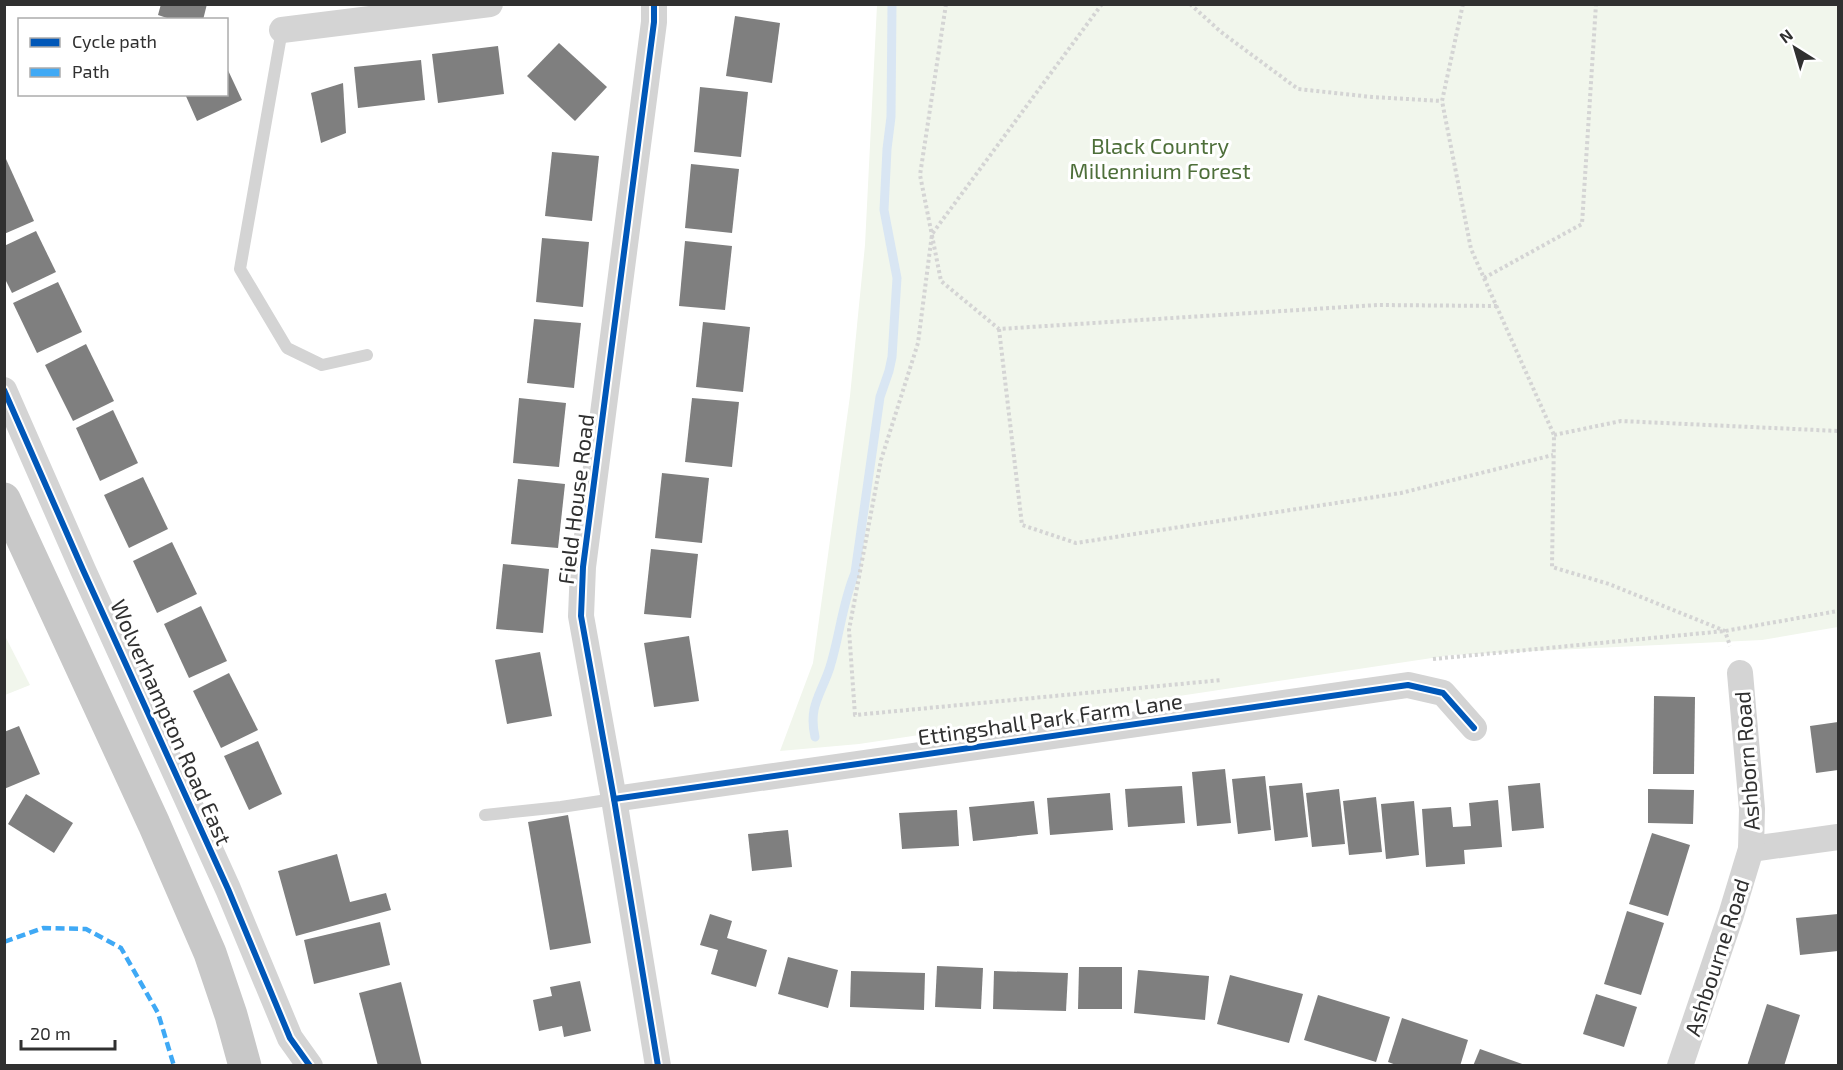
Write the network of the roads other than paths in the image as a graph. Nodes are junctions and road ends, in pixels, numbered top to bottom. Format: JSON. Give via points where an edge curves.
{"nodes":[{"id":1,"x":490,"y":4,"type":"edge"},
{"id":2,"x":654,"y":4,"type":"edge"},
{"id":3,"x":282,"y":30,"type":"joint"},
{"id":4,"x":367,"y":355,"type":"dead end"},
{"id":5,"x":4,"y":390,"type":"edge"},
{"id":6,"x":4,"y":499,"type":"edge"},
{"id":7,"x":1740,"y":673,"type":"dead end"},
{"id":8,"x":1474,"y":728,"type":"dead end"},
{"id":9,"x":614,"y":799,"type":"junction"},
{"id":10,"x":485,"y":815,"type":"dead end"},
{"id":11,"x":1839,"y":837,"type":"edge"},
{"id":12,"x":1750,"y":849,"type":"junction"},
{"id":13,"x":245,"y":1065,"type":"edge"},
{"id":14,"x":310,"y":1065,"type":"edge"},
{"id":15,"x":658,"y":1065,"type":"edge"},
{"id":16,"x":1680,"y":1065,"type":"edge"}],
"edges":[{"from":1,"to":3,"type":"street"},
{"from":2,"to":9,"type":"street","name":"Field House Road","via":[[583,567],[581,616]]},
{"from":3,"to":4,"type":"lane","via":[[240,268],[286,348],[322,365]]},
{"from":5,"to":14,"type":"street","name":"Wolverhampton Road East","via":[[228,889],[290,1038]]},
{"from":6,"to":13,"type":"main road","via":[[210,953]]},
{"from":7,"to":12,"type":"street","name":"Ashborn Road","via":[[1752,809]]},
{"from":8,"to":9,"type":"street","name":"Ettingshall Park Farm Lane","via":[[1443,693],[1408,685]]},
{"from":9,"to":10,"type":"lane"},
{"from":9,"to":15,"type":"street","name":"Field House Road"},
{"from":11,"to":12,"type":"street"},
{"from":12,"to":16,"type":"street","name":"Ashbourne Road"}]}
